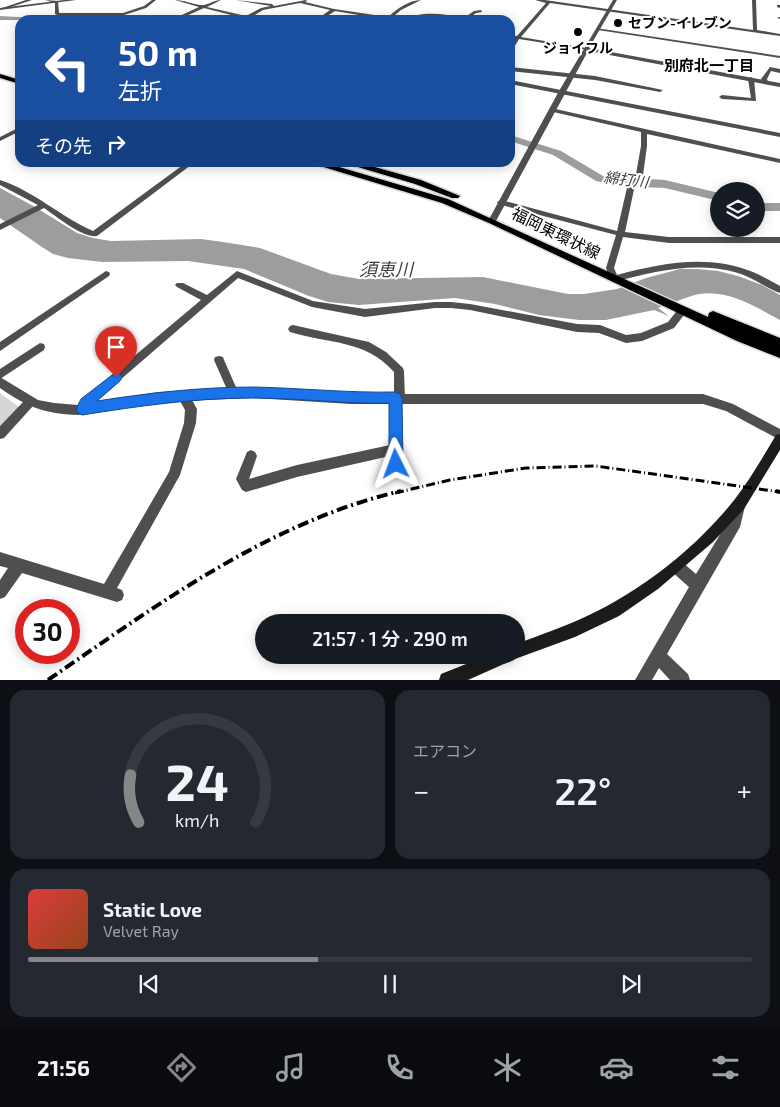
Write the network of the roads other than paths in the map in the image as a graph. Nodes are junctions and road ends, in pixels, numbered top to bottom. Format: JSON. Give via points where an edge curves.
{"nodes":[{"id":1,"x":30,"y":0,"type":"edge"},
{"id":2,"x":46,"y":0,"type":"edge"},
{"id":3,"x":74,"y":0,"type":"edge"},
{"id":4,"x":154,"y":0,"type":"edge"},
{"id":5,"x":177,"y":0,"type":"edge"},
{"id":6,"x":219,"y":0,"type":"edge"},
{"id":7,"x":237,"y":0,"type":"edge"},
{"id":8,"x":308,"y":0,"type":"edge"},
{"id":9,"x":418,"y":0,"type":"edge"},
{"id":10,"x":537,"y":0,"type":"edge"},
{"id":11,"x":615,"y":0,"type":"edge"},
{"id":12,"x":670,"y":0,"type":"edge"},
{"id":13,"x":675,"y":0,"type":"edge"},
{"id":14,"x":754,"y":0,"type":"edge"},
{"id":15,"x":256,"y":1,"type":"edge"},
{"id":16,"x":2,"y":2,"type":"dead end"},
{"id":17,"x":57,"y":2,"type":"junction"},
{"id":18,"x":300,"y":2,"type":"junction"},
{"id":19,"x":549,"y":2,"type":"junction"},
{"id":20,"x":15,"y":5,"type":"junction"},
{"id":21,"x":272,"y":5,"type":"dead end"},
{"id":22,"x":202,"y":7,"type":"junction"},
{"id":23,"x":2,"y":8,"type":"edge"},
{"id":24,"x":334,"y":10,"type":"junction"},
{"id":25,"x":609,"y":10,"type":"junction"},
{"id":26,"x":482,"y":11,"type":"dead end"},
{"id":27,"x":121,"y":15,"type":"joint"},
{"id":28,"x":184,"y":15,"type":"edge"},
{"id":29,"x":230,"y":15,"type":"edge"},
{"id":30,"x":251,"y":15,"type":"edge"},
{"id":31,"x":326,"y":15,"type":"edge"},
{"id":32,"x":368,"y":15,"type":"edge"},
{"id":33,"x":392,"y":15,"type":"edge"},
{"id":34,"x":429,"y":15,"type":"edge"},
{"id":35,"x":442,"y":15,"type":"edge"},
{"id":36,"x":471,"y":15,"type":"edge"},
{"id":37,"x":598,"y":29,"type":"junction"},
{"id":38,"x":755,"y":31,"type":"junction"},
{"id":39,"x":780,"y":35,"type":"edge"},
{"id":40,"x":515,"y":37,"type":"edge"},
{"id":41,"x":518,"y":37,"type":"junction"},
{"id":42,"x":515,"y":42,"type":"edge"},
{"id":43,"x":586,"y":49,"type":"junction"},
{"id":44,"x":780,"y":57,"type":"edge"},
{"id":45,"x":0,"y":69,"type":"edge"},
{"id":46,"x":515,"y":70,"type":"edge"},
{"id":47,"x":780,"y":71,"type":"edge"},
{"id":48,"x":15,"y":73,"type":"edge"},
{"id":49,"x":0,"y":76,"type":"edge"},
{"id":50,"x":571,"y":76,"type":"junction"},
{"id":51,"x":751,"y":79,"type":"junction"},
{"id":52,"x":15,"y":80,"type":"edge"},
{"id":53,"x":765,"y":82,"type":"junction"},
{"id":54,"x":515,"y":83,"type":"edge"},
{"id":55,"x":780,"y":84,"type":"edge"},
{"id":56,"x":660,"y":90,"type":"dead end"},
{"id":57,"x":562,"y":91,"type":"junction"},
{"id":58,"x":722,"y":96,"type":"dead end"},
{"id":59,"x":552,"y":110,"type":"junction"},
{"id":60,"x":644,"y":131,"type":"junction"},
{"id":61,"x":15,"y":132,"type":"edge"},
{"id":62,"x":780,"y":135,"type":"edge"},
{"id":63,"x":0,"y":139,"type":"edge"},
{"id":64,"x":780,"y":161,"type":"edge"},
{"id":65,"x":185,"y":167,"type":"edge"},
{"id":66,"x":329,"y":167,"type":"edge"},
{"id":67,"x":363,"y":167,"type":"edge"},
{"id":68,"x":0,"y":182,"type":"edge"},
{"id":69,"x":501,"y":202,"type":"junction"},
{"id":70,"x":41,"y":206,"type":"junction"},
{"id":71,"x":494,"y":217,"type":"junction"},
{"id":72,"x":1,"y":227,"type":"edge"},
{"id":73,"x":620,"y":234,"type":"junction"},
{"id":74,"x":780,"y":240,"type":"edge"},
{"id":75,"x":610,"y":268,"type":"junction"},
{"id":76,"x":106,"y":274,"type":"dead end"},
{"id":77,"x":623,"y":279,"type":"junction"},
{"id":78,"x":180,"y":285,"type":"dead end"},
{"id":79,"x":780,"y":290,"type":"edge"},
{"id":80,"x":207,"y":300,"type":"junction"},
{"id":81,"x":682,"y":311,"type":"junction"},
{"id":82,"x":293,"y":330,"type":"dead end"},
{"id":83,"x":780,"y":344,"type":"edge"},
{"id":84,"x":0,"y":347,"type":"edge"},
{"id":85,"x":40,"y":347,"type":"dead end"},
{"id":86,"x":780,"y":353,"type":"edge"},
{"id":87,"x":219,"y":360,"type":"dead end"},
{"id":88,"x":0,"y":376,"type":"edge"},
{"id":89,"x":0,"y":382,"type":"edge"},
{"id":90,"x":234,"y":394,"type":"junction"},
{"id":91,"x":187,"y":396,"type":"junction"},
{"id":92,"x":397,"y":398,"type":"junction"},
{"id":93,"x":29,"y":403,"type":"junction"},
{"id":94,"x":82,"y":409,"type":"junction"},
{"id":95,"x":1,"y":433,"type":"edge"},
{"id":96,"x":780,"y":435,"type":"edge"},
{"id":97,"x":780,"y":440,"type":"edge"},
{"id":98,"x":395,"y":449,"type":"junction"},
{"id":99,"x":251,"y":456,"type":"dead end"},
{"id":100,"x":396,"y":464,"type":"dead end"},
{"id":101,"x":739,"y":504,"type":"junction"},
{"id":102,"x":0,"y":559,"type":"edge"},
{"id":103,"x":19,"y":565,"type":"junction"},
{"id":104,"x":677,"y":567,"type":"junction"},
{"id":105,"x":699,"y":586,"type":"junction"},
{"id":106,"x":0,"y":592,"type":"edge"},
{"id":107,"x":525,"y":648,"type":"edge"},
{"id":108,"x":658,"y":656,"type":"junction"},
{"id":109,"x":487,"y":664,"type":"edge"},
{"id":110,"x":447,"y":680,"type":"edge"},
{"id":111,"x":643,"y":680,"type":"edge"},
{"id":112,"x":682,"y":680,"type":"edge"}],
"edges":[{"from":1,"to":20,"type":"street"},
{"from":2,"to":17,"type":"street"},
{"from":3,"to":17,"type":"street"},
{"from":4,"to":27,"type":"street"},
{"from":5,"to":22,"type":"street"},
{"from":6,"to":22,"type":"street"},
{"from":7,"to":15,"type":"street"},
{"from":8,"to":18,"type":"street"},
{"from":9,"to":33,"type":"street"},
{"from":10,"to":19,"type":"street"},
{"from":11,"to":25,"type":"street"},
{"from":12,"to":13,"type":"street"},
{"from":14,"to":38,"type":"street"},
{"from":15,"to":21,"type":"street"},
{"from":16,"to":20,"type":"street"},
{"from":17,"to":23,"type":"street"},
{"from":17,"to":27,"type":"street","via":[[57,14]]},
{"from":18,"to":24,"type":"street"},
{"from":18,"to":30,"type":"street","via":[[262,9]]},
{"from":19,"to":25,"type":"street"},
{"from":19,"to":41,"type":"street"},
{"from":20,"to":23,"type":"street"},
{"from":22,"to":28,"type":"street"},
{"from":22,"to":29,"type":"street"},
{"from":24,"to":31,"type":"street"},
{"from":24,"to":32,"type":"street"},
{"from":25,"to":37,"type":"street"},
{"from":25,"to":38,"type":"street"},
{"from":26,"to":36,"type":"street"},
{"from":34,"to":35,"type":"street"},
{"from":37,"to":43,"type":"street"},
{"from":37,"to":44,"type":"street"},
{"from":38,"to":39,"type":"street"},
{"from":40,"to":41,"type":"street"},
{"from":41,"to":42,"type":"street"},
{"from":41,"to":43,"type":"street"},
{"from":43,"to":50,"type":"street"},
{"from":43,"to":51,"type":"street"},
{"from":45,"to":48,"type":"main road"},
{"from":46,"to":50,"type":"street"},
{"from":47,"to":53,"type":"street","via":[[770,69]]},
{"from":49,"to":52,"type":"main road"},
{"from":50,"to":56,"type":"street"},
{"from":50,"to":57,"type":"street"},
{"from":51,"to":53,"type":"street"},
{"from":51,"to":58,"type":"street","via":[[754,100]]},
{"from":53,"to":55,"type":"street"},
{"from":54,"to":57,"type":"street"},
{"from":57,"to":59,"type":"street"},
{"from":57,"to":62,"type":"street","via":[[612,104]]},
{"from":59,"to":60,"type":"street"},
{"from":59,"to":69,"type":"street"},
{"from":60,"to":64,"type":"street","via":[[708,148]]},
{"from":60,"to":73,"type":"street","via":[[639,176],[633,182]]},
{"from":61,"to":63,"type":"street"},
{"from":65,"to":70,"type":"street","via":[[94,234]]},
{"from":66,"to":71,"type":"main road","name":"福岡東環状線"},
{"from":67,"to":71,"type":"main road","name":"福岡東環状線","via":[[436,188]]},
{"from":68,"to":70,"type":"street"},
{"from":69,"to":71,"type":"street"},
{"from":69,"to":73,"type":"street"},
{"from":70,"to":72,"type":"street"},
{"from":71,"to":75,"type":"main road","name":"福岡東環状線"},
{"from":71,"to":77,"type":"main road","name":"福岡東環状線"},
{"from":73,"to":74,"type":"street","via":[[669,240]]},
{"from":73,"to":75,"type":"street"},
{"from":75,"to":77,"type":"main road","name":"福岡東環状線"},
{"from":76,"to":84,"type":"street"},
{"from":77,"to":79,"type":"street","via":[[661,267],[700,264],[748,274]]},
{"from":77,"to":81,"type":"main road","name":"福岡東環状線"},
{"from":77,"to":83,"type":"main road","name":"福岡東環状線"},
{"from":78,"to":80,"type":"street"},
{"from":80,"to":81,"type":"street","via":[[237,274],[312,304],[364,313],[452,305],[577,328],[600,329],[626,339],[642,337],[671,325]]},
{"from":80,"to":94,"type":"street"},
{"from":81,"to":86,"type":"main road","name":"福岡東環状線"},
{"from":82,"to":92,"type":"street","via":[[351,339],[374,349],[399,371]]},
{"from":85,"to":88,"type":"street"},
{"from":87,"to":90,"type":"street"},
{"from":89,"to":93,"type":"street"},
{"from":90,"to":91,"type":"street"},
{"from":90,"to":92,"type":"street"},
{"from":91,"to":94,"type":"street","via":[[158,397]]},
{"from":91,"to":103,"type":"street","via":[[190,424],[174,475],[112,594]]},
{"from":92,"to":96,"type":"street","via":[[704,399],[724,405]]},
{"from":92,"to":98,"type":"street"},
{"from":93,"to":94,"type":"street","via":[[52,409]]},
{"from":93,"to":95,"type":"street"},
{"from":97,"to":101,"type":"main road"},
{"from":98,"to":99,"type":"street","via":[[246,486],[242,479]]},
{"from":98,"to":100,"type":"street"},
{"from":101,"to":104,"type":"main road"},
{"from":101,"to":105,"type":"street","via":[[735,522]]},
{"from":102,"to":103,"type":"street"},
{"from":103,"to":106,"type":"street"},
{"from":104,"to":105,"type":"street"},
{"from":104,"to":107,"type":"main road","via":[[595,620]]},
{"from":105,"to":108,"type":"street"},
{"from":108,"to":111,"type":"street"},
{"from":108,"to":112,"type":"street"},
{"from":109,"to":110,"type":"main road"}]}
